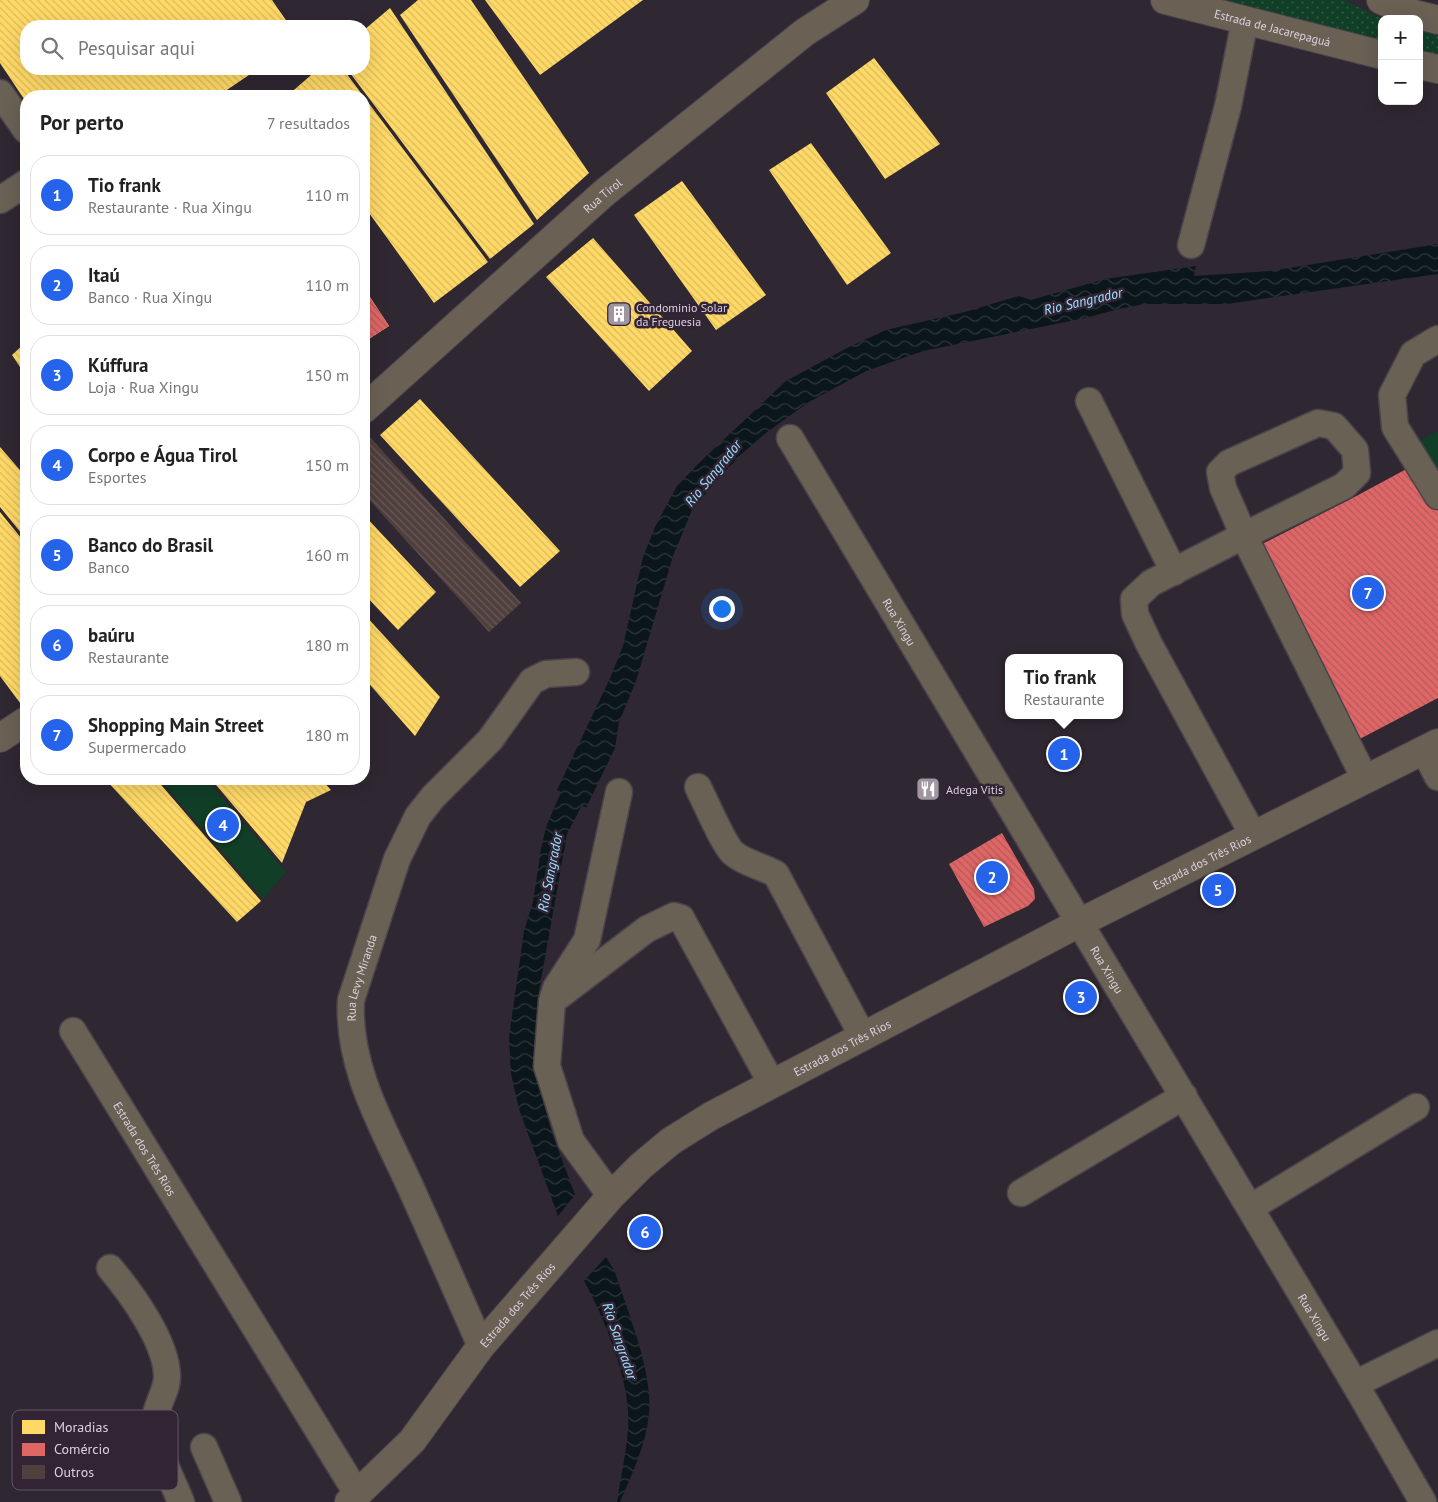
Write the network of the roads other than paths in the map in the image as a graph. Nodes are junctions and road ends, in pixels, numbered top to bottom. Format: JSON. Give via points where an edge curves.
{"nodes":[{"id":1,"x":855,"y":0,"type":"edge"},
{"id":2,"x":1165,"y":0,"type":"edge"},
{"id":3,"x":1381,"y":0,"type":"edge"},
{"id":4,"x":1436,"y":15,"type":"edge"},
{"id":5,"x":1245,"y":20,"type":"junction"},
{"id":6,"x":1378,"y":54,"type":"edge"},
{"id":7,"x":1423,"y":66,"type":"edge"},
{"id":8,"x":1438,"y":69,"type":"edge"},
{"id":9,"x":0,"y":93,"type":"edge"},
{"id":10,"x":20,"y":121,"type":"edge"},
{"id":11,"x":20,"y":187,"type":"edge"},
{"id":12,"x":0,"y":200,"type":"edge"},
{"id":13,"x":1191,"y":245,"type":"dead end"},
{"id":14,"x":1438,"y":339,"type":"edge"},
{"id":15,"x":1089,"y":401,"type":"dead end"},
{"id":16,"x":370,"y":404,"type":"edge"},
{"id":17,"x":790,"y":438,"type":"dead end"},
{"id":18,"x":1438,"y":496,"type":"edge"},
{"id":19,"x":1244,"y":536,"type":"junction"},
{"id":20,"x":1174,"y":572,"type":"junction"},
{"id":21,"x":576,"y":672,"type":"dead end"},
{"id":22,"x":20,"y":725,"type":"edge"},
{"id":23,"x":0,"y":738,"type":"edge"},
{"id":24,"x":1431,"y":746,"type":"edge"},
{"id":25,"x":1438,"y":777,"type":"edge"},
{"id":26,"x":1365,"y":779,"type":"junction"},
{"id":27,"x":698,"y":787,"type":"dead end"},
{"id":28,"x":620,"y":792,"type":"dead end"},
{"id":29,"x":1253,"y":835,"type":"junction"},
{"id":30,"x":1081,"y":922,"type":"junction"},
{"id":31,"x":552,"y":1000,"type":"junction"},
{"id":32,"x":73,"y":1031,"type":"dead end"},
{"id":33,"x":863,"y":1037,"type":"junction"},
{"id":34,"x":772,"y":1084,"type":"junction"},
{"id":35,"x":1184,"y":1096,"type":"junction"},
{"id":36,"x":1416,"y":1107,"type":"dead end"},
{"id":37,"x":1021,"y":1193,"type":"dead end"},
{"id":38,"x":611,"y":1196,"type":"junction"},
{"id":39,"x":1250,"y":1208,"type":"junction"},
{"id":40,"x":110,"y":1268,"type":"dead end"},
{"id":41,"x":1438,"y":1343,"type":"edge"},
{"id":42,"x":481,"y":1346,"type":"junction"},
{"id":43,"x":1356,"y":1384,"type":"junction"},
{"id":44,"x":158,"y":1410,"type":"edge"},
{"id":45,"x":204,"y":1447,"type":"dead end"},
{"id":46,"x":177,"y":1490,"type":"edge"},
{"id":47,"x":353,"y":1499,"type":"edge"},
{"id":48,"x":181,"y":1502,"type":"edge"},
{"id":49,"x":228,"y":1502,"type":"edge"},
{"id":50,"x":1423,"y":1502,"type":"edge"}],
"edges":[{"from":1,"to":16,"type":"main road","name":"Rua Tirol","via":[[805,32],[604,193]]},
{"from":2,"to":5,"type":"main road","name":"Estrada de Jacarepaguá"},
{"from":3,"to":4,"type":"main road","via":[[1414,14]]},
{"from":5,"to":6,"type":"main road","name":"Estrada de Jacarepaguá"},
{"from":5,"to":13,"type":"street","via":[[1228,106]]},
{"from":7,"to":8,"type":"main road"},
{"from":9,"to":10,"type":"street"},
{"from":11,"to":12,"type":"street"},
{"from":14,"to":18,"type":"street","via":[[1413,354],[1392,395],[1395,427]]},
{"from":15,"to":20,"type":"street"},
{"from":17,"to":30,"type":"street","name":"Rua Xingu"},
{"from":19,"to":19,"type":"street","via":[[1220,472],[1229,463],[1318,423],[1334,426],[1355,450],[1357,473],[1344,486]]},
{"from":19,"to":20,"type":"street"},
{"from":19,"to":26,"type":"street"},
{"from":20,"to":29,"type":"street","via":[[1151,583],[1134,599],[1135,614]]},
{"from":21,"to":42,"type":"street","name":"Rua Levy Miranda","via":[[546,674],[532,680],[490,740],[418,816],[397,859],[350,1000],[353,1043],[367,1092]]},
{"from":22,"to":23,"type":"main road"},
{"from":24,"to":25,"type":"street"},
{"from":24,"to":26,"type":"main road","name":"Estrada dos Três Rios"},
{"from":26,"to":29,"type":"main road","name":"Estrada dos Três Rios"},
{"from":27,"to":33,"type":"street","via":[[732,852],[776,874]]},
{"from":28,"to":31,"type":"street","via":[[588,940],[556,988]]},
{"from":29,"to":30,"type":"main road","name":"Estrada dos Três Rios"},
{"from":30,"to":33,"type":"main road","name":"Estrada dos Três Rios"},
{"from":30,"to":35,"type":"street","name":"Rua Xingu"},
{"from":31,"to":34,"type":"street","via":[[647,929],[674,916],[681,918]]},
{"from":31,"to":38,"type":"street","via":[[547,1066],[571,1141]]},
{"from":32,"to":47,"type":"street","name":"Estrada dos Três Rios"},
{"from":33,"to":34,"type":"main road","name":"Estrada dos Três Rios"},
{"from":34,"to":38,"type":"main road","name":"Estrada dos Três Rios","via":[[671,1141]]},
{"from":35,"to":37,"type":"street"},
{"from":35,"to":39,"type":"street","name":"Rua Xingu"},
{"from":36,"to":39,"type":"street"},
{"from":38,"to":42,"type":"main road","name":"Estrada dos Três Rios"},
{"from":39,"to":43,"type":"street","name":"Rua Xingu"},
{"from":40,"to":44,"type":"street","via":[[141,1308],[162,1354],[168,1375]]},
{"from":41,"to":43,"type":"street"},
{"from":42,"to":47,"type":"main road","name":"Estrada dos Três Rios","via":[[412,1441]]},
{"from":43,"to":50,"type":"street","name":"Rua Xingu"},
{"from":45,"to":49,"type":"street"},
{"from":46,"to":48,"type":"street"}]}
